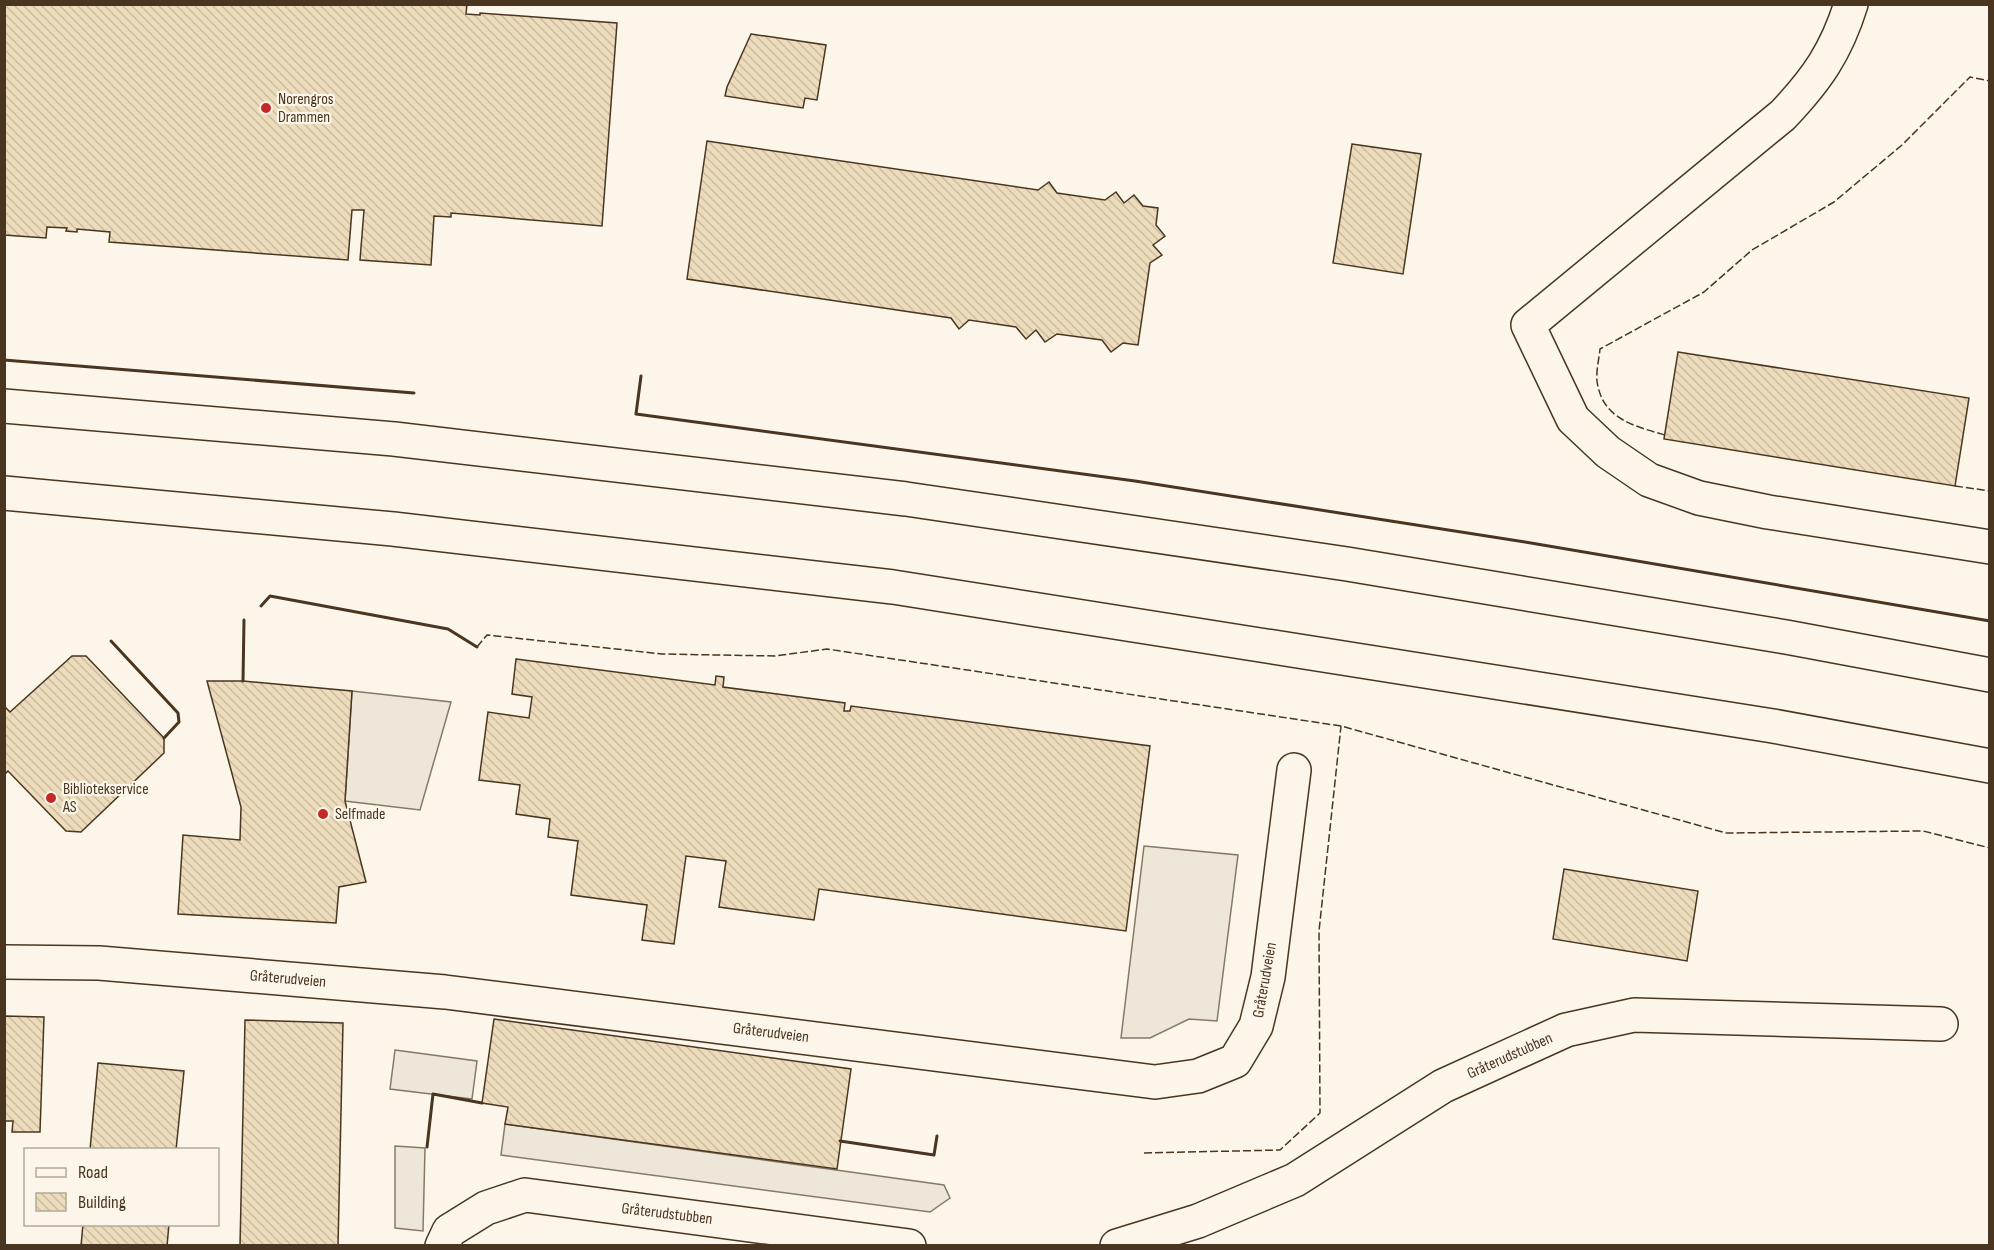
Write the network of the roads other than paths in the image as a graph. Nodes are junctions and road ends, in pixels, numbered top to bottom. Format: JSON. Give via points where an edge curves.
{"nodes":[{"id":1,"x":1851,"y":4,"type":"edge"},
{"id":2,"x":4,"y":406,"type":"edge"},
{"id":3,"x":4,"y":493,"type":"edge"},
{"id":4,"x":1989,"y":547,"type":"edge"},
{"id":5,"x":1989,"y":675,"type":"edge"},
{"id":6,"x":1989,"y":766,"type":"edge"},
{"id":7,"x":1294,"y":770,"type":"dead end"},
{"id":8,"x":4,"y":962,"type":"edge"},
{"id":9,"x":1941,"y":1024,"type":"dead end"},
{"id":10,"x":442,"y":1245,"type":"edge"},
{"id":11,"x":909,"y":1245,"type":"edge"},
{"id":12,"x":1117,"y":1245,"type":"edge"}],
"edges":[{"from":1,"to":4,"type":"main road","via":[[1832,54],[1810,87],[1783,115],[1528,325],[1573,419],[1608,452],[1649,480],[1699,498],[1768,512]]},
{"from":2,"to":5,"type":"main road","via":[[394,439],[906,499],[1347,564]]},
{"from":3,"to":6,"type":"main road","via":[[393,529],[893,587],[1773,726]]},
{"from":7,"to":8,"type":"main road","name":"Gråterudveien","via":[[1268,977],[1256,1026],[1235,1061],[1198,1076],[1155,1082],[445,992],[99,963]]},
{"from":9,"to":12,"type":"main road","name":"Gråterudstubben","via":[[1634,1015],[1566,1030],[1443,1086],[1295,1180],[1198,1221]]},
{"from":10,"to":11,"type":"main road","name":"Gråterudstubben","via":[[449,1231],[486,1208],[525,1195]]}]}
